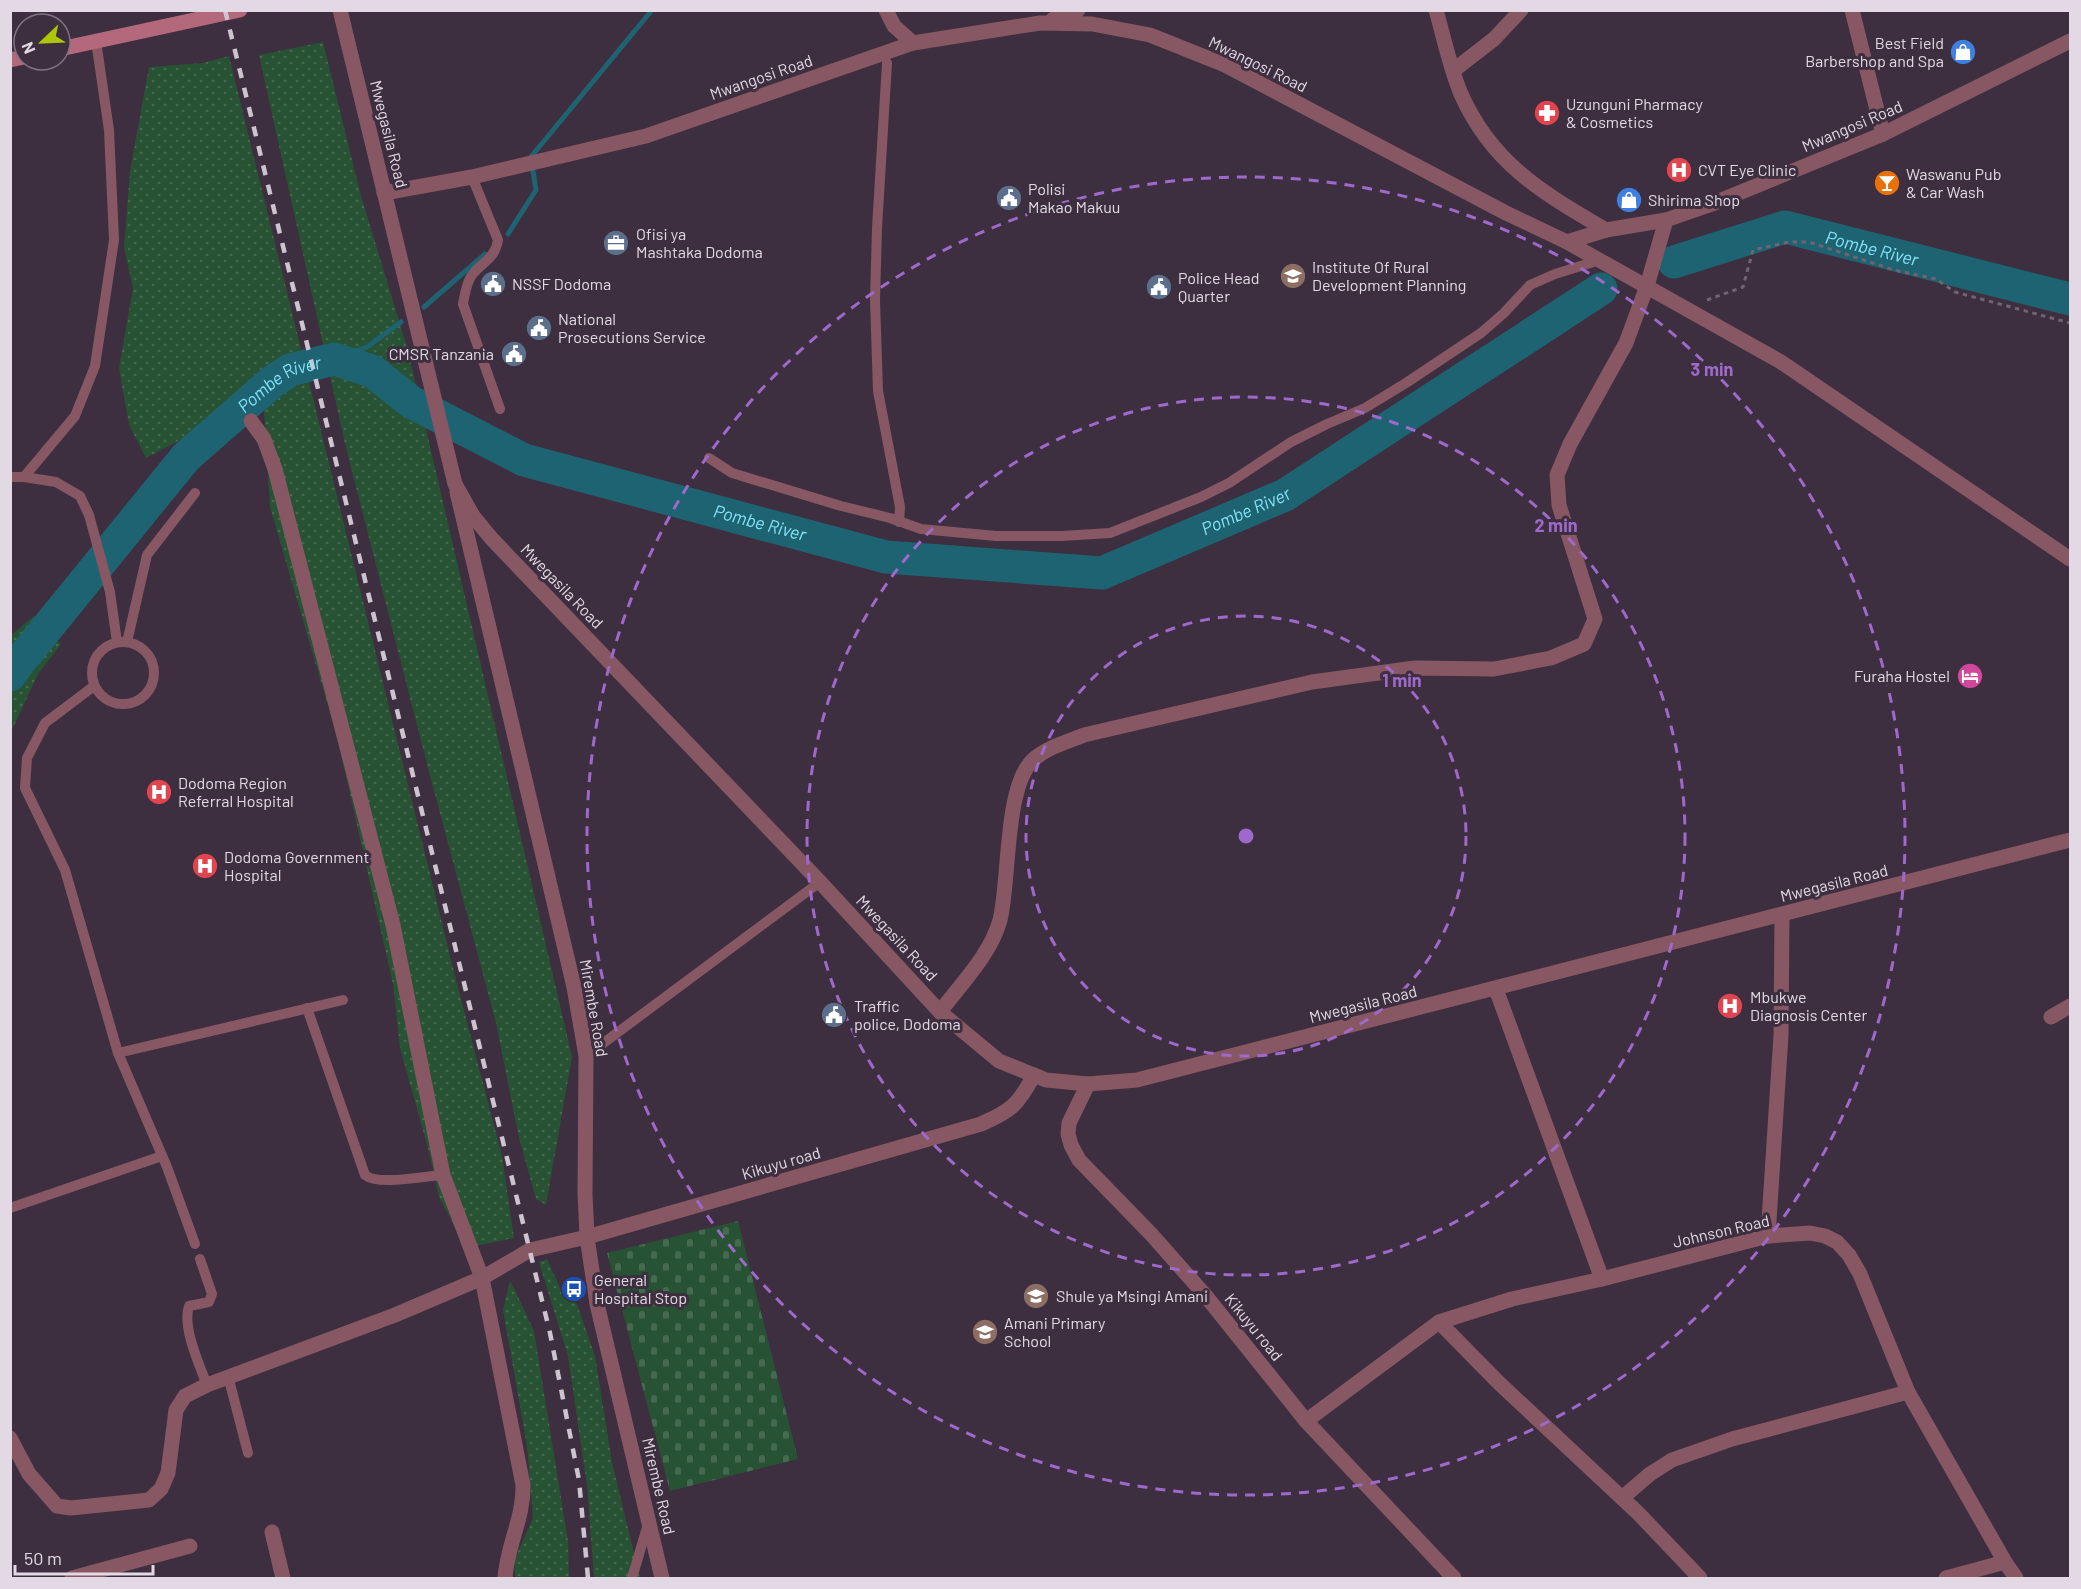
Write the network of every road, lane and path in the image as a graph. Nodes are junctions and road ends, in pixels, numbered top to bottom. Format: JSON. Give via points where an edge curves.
{"nodes":[{"id":1,"x":240,"y":10,"type":"edge"},
{"id":2,"x":340,"y":10,"type":"edge"},
{"id":3,"x":886,"y":10,"type":"edge"},
{"id":4,"x":1078,"y":10,"type":"edge"},
{"id":5,"x":1436,"y":10,"type":"edge"},
{"id":6,"x":1521,"y":10,"type":"edge"},
{"id":7,"x":1852,"y":10,"type":"edge"},
{"id":8,"x":1040,"y":23,"type":"junction"},
{"id":9,"x":96,"y":41,"type":"junction"},
{"id":10,"x":2070,"y":41,"type":"edge"},
{"id":11,"x":913,"y":43,"type":"junction"},
{"id":12,"x":72,"y":46,"type":"edge"},
{"id":13,"x":887,"y":63,"type":"dead end"},
{"id":14,"x":1454,"y":70,"type":"junction"},
{"id":15,"x":1883,"y":134,"type":"junction"},
{"id":16,"x":472,"y":177,"type":"junction"},
{"id":17,"x":384,"y":193,"type":"junction"},
{"id":18,"x":1666,"y":220,"type":"junction"},
{"id":19,"x":1606,"y":230,"type":"junction"},
{"id":20,"x":1567,"y":242,"type":"junction"},
{"id":21,"x":1600,"y":260,"type":"junction"},
{"id":22,"x":1647,"y":286,"type":"junction"},
{"id":23,"x":1685,"y":308,"type":"junction"},
{"id":24,"x":2070,"y":323,"type":"edge"},
{"id":25,"x":500,"y":410,"type":"dead end"},
{"id":26,"x":251,"y":421,"type":"dead end"},
{"id":27,"x":709,"y":458,"type":"dead end"},
{"id":28,"x":10,"y":477,"type":"edge"},
{"id":29,"x":24,"y":477,"type":"junction"},
{"id":30,"x":455,"y":484,"type":"junction"},
{"id":31,"x":195,"y":493,"type":"dead end"},
{"id":32,"x":899,"y":522,"type":"junction"},
{"id":33,"x":2070,"y":558,"type":"edge"},
{"id":34,"x":122,"y":642,"type":"junction"},
{"id":35,"x":94,"y":686,"type":"junction"},
{"id":36,"x":2070,"y":840,"type":"edge"},
{"id":37,"x":820,"y":882,"type":"junction"},
{"id":38,"x":1782,"y":915,"type":"junction"},
{"id":39,"x":1496,"y":989,"type":"junction"},
{"id":40,"x":343,"y":1000,"type":"dead end"},
{"id":41,"x":2070,"y":1006,"type":"edge"},
{"id":42,"x":307,"y":1008,"type":"junction"},
{"id":43,"x":940,"y":1012,"type":"junction"},
{"id":44,"x":2051,"y":1017,"type":"dead end"},
{"id":45,"x":118,"y":1053,"type":"junction"},
{"id":46,"x":586,"y":1056,"type":"junction"},
{"id":47,"x":1034,"y":1075,"type":"junction"},
{"id":48,"x":1088,"y":1084,"type":"junction"},
{"id":49,"x":162,"y":1156,"type":"junction"},
{"id":50,"x":443,"y":1175,"type":"junction"},
{"id":51,"x":10,"y":1208,"type":"edge"},
{"id":52,"x":1768,"y":1236,"type":"junction"},
{"id":53,"x":587,"y":1237,"type":"junction"},
{"id":54,"x":195,"y":1244,"type":"dead end"},
{"id":55,"x":200,"y":1258,"type":"dead end"},
{"id":56,"x":482,"y":1278,"type":"junction"},
{"id":57,"x":1602,"y":1279,"type":"junction"},
{"id":58,"x":1439,"y":1322,"type":"junction"},
{"id":59,"x":228,"y":1376,"type":"junction"},
{"id":60,"x":207,"y":1384,"type":"junction"},
{"id":61,"x":1908,"y":1392,"type":"junction"},
{"id":62,"x":1306,"y":1421,"type":"junction"},
{"id":63,"x":10,"y":1438,"type":"edge"},
{"id":64,"x":248,"y":1453,"type":"dead end"},
{"id":65,"x":1622,"y":1498,"type":"junction"},
{"id":66,"x":649,"y":1521,"type":"junction"},
{"id":67,"x":272,"y":1532,"type":"dead end"},
{"id":68,"x":190,"y":1546,"type":"dead end"},
{"id":69,"x":2005,"y":1562,"type":"junction"},
{"id":70,"x":72,"y":1578,"type":"edge"},
{"id":71,"x":283,"y":1578,"type":"edge"},
{"id":72,"x":505,"y":1578,"type":"edge"},
{"id":73,"x":632,"y":1578,"type":"edge"},
{"id":74,"x":662,"y":1578,"type":"edge"},
{"id":75,"x":1454,"y":1578,"type":"edge"},
{"id":76,"x":1700,"y":1578,"type":"edge"},
{"id":77,"x":1946,"y":1578,"type":"edge"},
{"id":78,"x":2016,"y":1578,"type":"edge"}],
"edges":[{"from":1,"to":9,"type":"main road"},
{"from":2,"to":17,"type":"street","name":"Mwegasila Road"},
{"from":3,"to":11,"type":"street","via":[[894,26]]},
{"from":4,"to":8,"type":"street"},
{"from":5,"to":14,"type":"street"},
{"from":6,"to":14,"type":"street","via":[[1494,39]]},
{"from":7,"to":15,"type":"street"},
{"from":8,"to":11,"type":"street","name":"Mwangosi Road"},
{"from":8,"to":20,"type":"street","name":"Mwangosi Road","via":[[1092,24],[1150,35],[1225,65]]},
{"from":9,"to":12,"type":"main road"},
{"from":9,"to":29,"type":"lane","via":[[109,130],[114,240],[95,366],[75,416]]},
{"from":10,"to":15,"type":"street","name":"Mwangosi Road"},
{"from":11,"to":16,"type":"street","name":"Mwangosi Road","via":[[646,136]]},
{"from":13,"to":32,"type":"lane","via":[[875,300],[878,391],[900,507]]},
{"from":14,"to":19,"type":"street","via":[[1478,129],[1496,151],[1551,198]]},
{"from":15,"to":18,"type":"street","name":"Mwangosi Road"},
{"from":16,"to":17,"type":"street","name":"Mwangosi Road"},
{"from":16,"to":25,"type":"lane","via":[[498,240],[497,249],[471,276],[464,304]]},
{"from":17,"to":30,"type":"street","name":"Mwegasila Road"},
{"from":18,"to":19,"type":"street","name":"Mwangosi Road"},
{"from":18,"to":22,"type":"street"},
{"from":19,"to":20,"type":"street","name":"Mwangosi Road"},
{"from":20,"to":21,"type":"street"},
{"from":21,"to":22,"type":"street"},
{"from":21,"to":32,"type":"lane","via":[[1530,285],[1481,333],[1365,408],[1291,442],[1201,497],[1110,533],[996,536],[921,529]]},
{"from":22,"to":23,"type":"street"},
{"from":22,"to":43,"type":"street","via":[[1626,343],[1557,475],[1559,506],[1595,619],[1584,645],[1551,658],[1494,669],[1415,669],[1312,682],[1084,735],[1051,748],[1026,768],[1022,779],[1012,814],[1000,918],[994,938]]},
{"from":23,"to":24,"type":"path","via":[[1743,287],[1753,250],[1809,242],[1894,270],[1936,279],[1955,292]]},
{"from":23,"to":33,"type":"street","via":[[1781,362]]},
{"from":26,"to":50,"type":"street","via":[[259,429],[275,469],[393,925]]},
{"from":27,"to":32,"type":"lane","via":[[732,473]]},
{"from":28,"to":29,"type":"lane"},
{"from":29,"to":34,"type":"lane","via":[[56,482],[80,496],[89,515]]},
{"from":30,"to":37,"type":"street","name":"Mwegasila Road","via":[[491,538]]},
{"from":30,"to":46,"type":"street","name":"Mirembe Road","via":[[574,987]]},
{"from":31,"to":34,"type":"lane","via":[[147,555]]},
{"from":34,"to":35,"type":"lane","via":[[98,654],[93,664]]},
{"from":34,"to":35,"type":"lane","via":[[137,645],[152,661],[155,672],[148,692],[141,700],[119,705],[109,702]]},
{"from":35,"to":45,"type":"lane","via":[[45,723],[27,758],[25,788],[65,870]]},
{"from":36,"to":38,"type":"street","name":"Mwegasila Road"},
{"from":37,"to":43,"type":"street","name":"Mwegasila Road"},
{"from":37,"to":46,"type":"lane"},
{"from":38,"to":39,"type":"street","name":"Mwegasila Road"},
{"from":38,"to":52,"type":"street","via":[[1781,1035]]},
{"from":39,"to":48,"type":"street","name":"Mwegasila Road","via":[[1137,1080]]},
{"from":39,"to":57,"type":"street"},
{"from":40,"to":42,"type":"lane"},
{"from":41,"to":44,"type":"street"},
{"from":42,"to":45,"type":"lane"},
{"from":42,"to":50,"type":"lane","via":[[365,1175],[384,1180]]},
{"from":43,"to":47,"type":"street","name":"Mwegasila Road","via":[[999,1061]]},
{"from":45,"to":49,"type":"lane"},
{"from":46,"to":53,"type":"street","name":"Mirembe Road"},
{"from":47,"to":48,"type":"street","name":"Mwegasila Road"},
{"from":47,"to":53,"type":"street","name":"Kikuyu road","via":[[1015,1105],[981,1124]]},
{"from":48,"to":62,"type":"street","name":"Kikuyu road","via":[[1069,1123],[1068,1134],[1079,1160],[1190,1278]]},
{"from":49,"to":51,"type":"lane"},
{"from":49,"to":54,"type":"lane"},
{"from":50,"to":56,"type":"street"},
{"from":52,"to":57,"type":"street","name":"Johnson Road"},
{"from":52,"to":61,"type":"street","name":"Johnson Road","via":[[1825,1236],[1849,1255]]},
{"from":53,"to":56,"type":"street","name":"Kikuyu road","via":[[531,1250]]},
{"from":53,"to":66,"type":"street","name":"Mirembe Road","via":[[597,1304]]},
{"from":55,"to":60,"type":"lane","via":[[212,1294],[209,1302],[189,1306],[187,1313],[191,1340]]},
{"from":56,"to":59,"type":"street","name":"Kikuyu road","via":[[395,1315]]},
{"from":56,"to":72,"type":"street","via":[[524,1485]]},
{"from":57,"to":58,"type":"street","name":"Johnson Road","via":[[1512,1299]]},
{"from":58,"to":62,"type":"street","name":"Johnson Road"},
{"from":58,"to":65,"type":"street"},
{"from":59,"to":60,"type":"street","name":"Kikuyu road"},
{"from":59,"to":64,"type":"lane"},
{"from":60,"to":63,"type":"street","name":"Kikuyu road","via":[[185,1396],[176,1410],[168,1473],[161,1489],[149,1500],[57,1506],[29,1474]]},
{"from":61,"to":65,"type":"street","via":[[1732,1439],[1672,1460]]},
{"from":61,"to":69,"type":"street","name":"Johnson Road"},
{"from":62,"to":75,"type":"street","name":"Kikuyu road"},
{"from":65,"to":76,"type":"street"},
{"from":66,"to":73,"type":"lane"},
{"from":66,"to":74,"type":"street","name":"Mirembe Road"},
{"from":67,"to":71,"type":"street"},
{"from":68,"to":70,"type":"street"},
{"from":69,"to":77,"type":"street"},
{"from":69,"to":78,"type":"street","name":"Johnson Road"}]}
